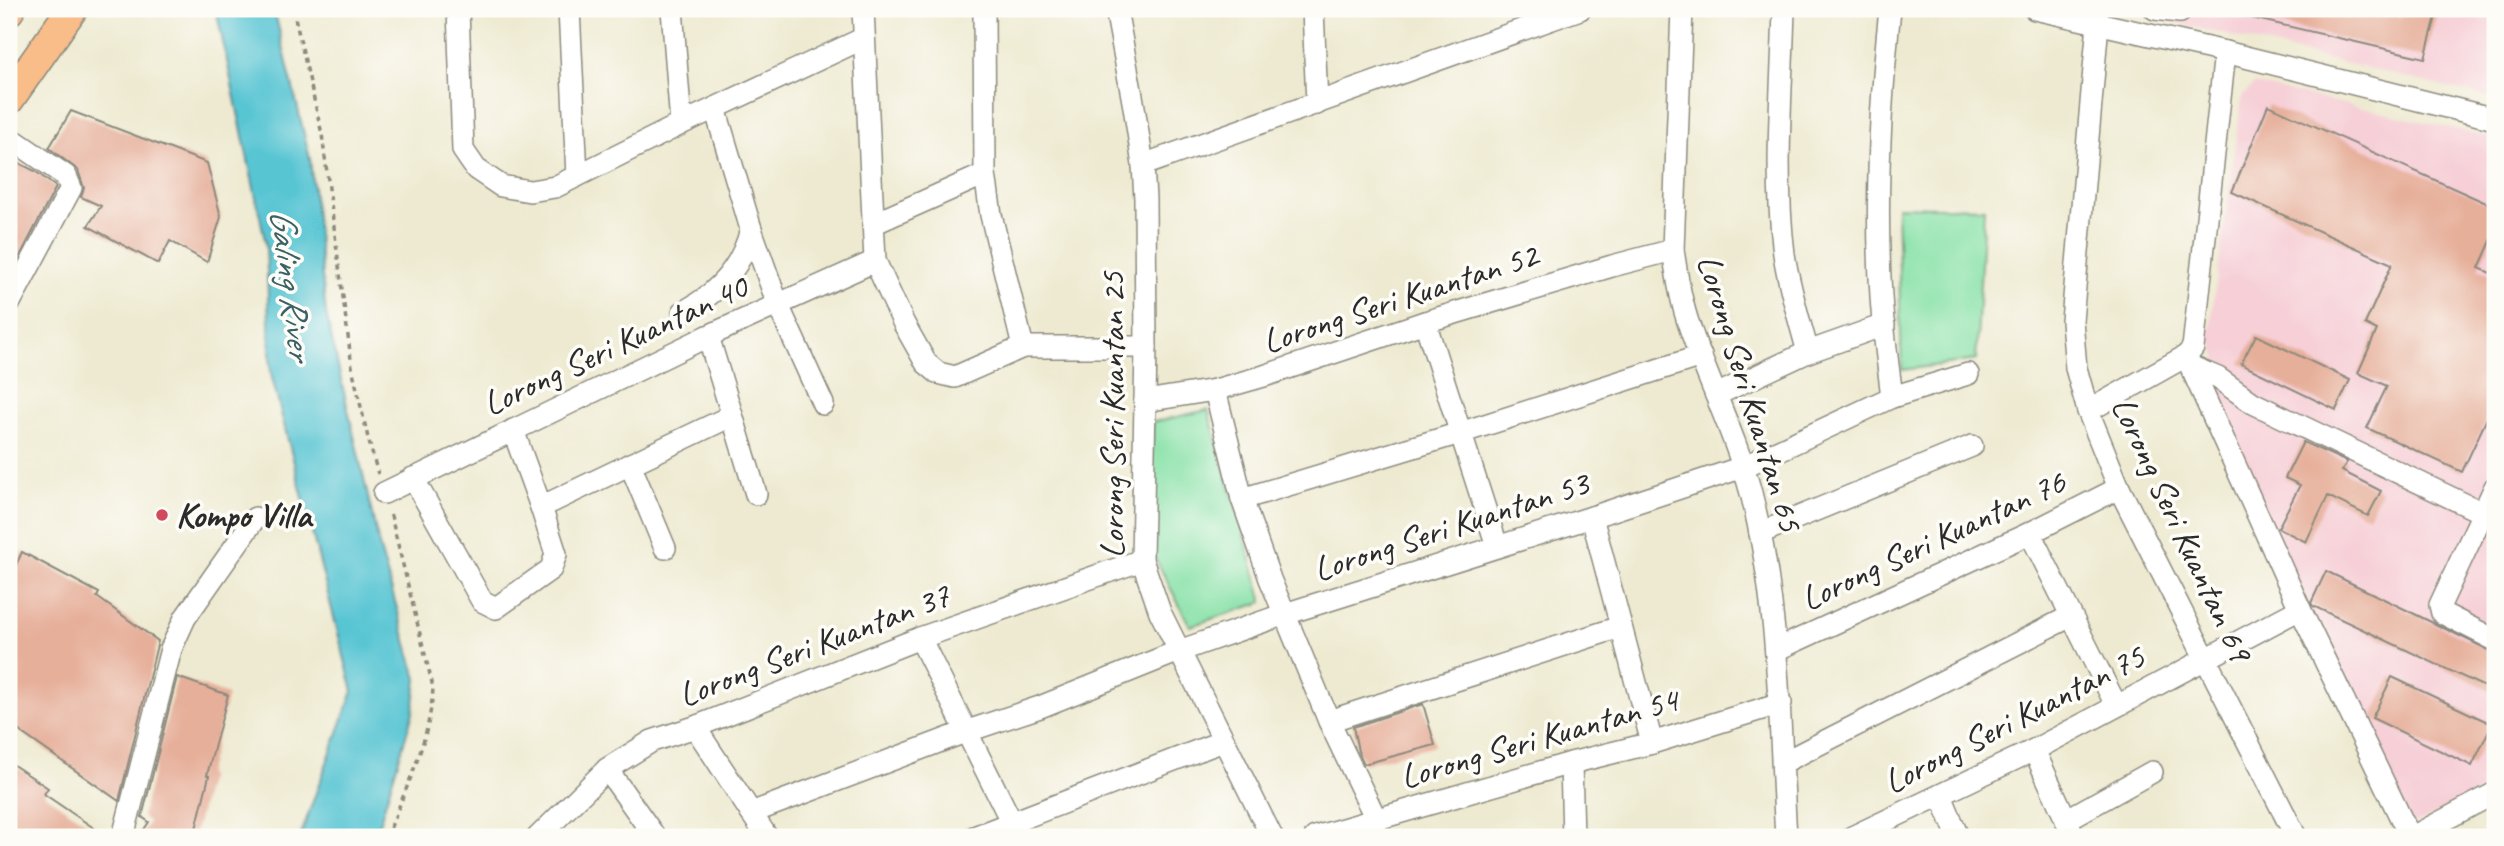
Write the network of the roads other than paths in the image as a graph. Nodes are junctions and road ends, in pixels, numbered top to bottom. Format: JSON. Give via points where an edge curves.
{"nodes":[{"id":1,"x":72,"y":9,"type":"edge"},
{"id":2,"x":458,"y":9,"type":"edge"},
{"id":3,"x":569,"y":9,"type":"edge"},
{"id":4,"x":672,"y":9,"type":"edge"},
{"id":5,"x":863,"y":9,"type":"edge"},
{"id":6,"x":984,"y":9,"type":"edge"},
{"id":7,"x":1116,"y":9,"type":"edge"},
{"id":8,"x":1313,"y":9,"type":"edge"},
{"id":9,"x":1580,"y":9,"type":"edge"},
{"id":10,"x":1682,"y":9,"type":"edge"},
{"id":11,"x":1784,"y":9,"type":"edge"},
{"id":12,"x":1890,"y":9,"type":"edge"},
{"id":13,"x":2036,"y":9,"type":"edge"},
{"id":14,"x":2155,"y":9,"type":"edge"},
{"id":15,"x":2182,"y":9,"type":"edge"},
{"id":16,"x":2098,"y":23,"type":"junction"},
{"id":17,"x":864,"y":38,"type":"junction"},
{"id":18,"x":2225,"y":52,"type":"junction"},
{"id":19,"x":9,"y":100,"type":"edge"},
{"id":20,"x":1317,"y":104,"type":"junction"},
{"id":21,"x":715,"y":108,"type":"junction"},
{"id":22,"x":2495,"y":119,"type":"edge"},
{"id":23,"x":681,"y":124,"type":"junction"},
{"id":24,"x":9,"y":137,"type":"edge"},
{"id":25,"x":1143,"y":165,"type":"junction"},
{"id":26,"x":985,"y":174,"type":"junction"},
{"id":27,"x":577,"y":176,"type":"junction"},
{"id":28,"x":873,"y":224,"type":"junction"},
{"id":29,"x":751,"y":229,"type":"junction"},
{"id":30,"x":1673,"y":250,"type":"junction"},
{"id":31,"x":875,"y":261,"type":"junction"},
{"id":32,"x":9,"y":304,"type":"edge"},
{"id":33,"x":778,"y":305,"type":"junction"},
{"id":34,"x":683,"y":312,"type":"dead end"},
{"id":35,"x":1425,"y":322,"type":"junction"},
{"id":36,"x":1884,"y":325,"type":"junction"},
{"id":37,"x":708,"y":336,"type":"junction"},
{"id":38,"x":1023,"y":346,"type":"junction"},
{"id":39,"x":1146,"y":347,"type":"junction"},
{"id":40,"x":1808,"y":352,"type":"junction"},
{"id":41,"x":1701,"y":356,"type":"junction"},
{"id":42,"x":2189,"y":362,"type":"junction"},
{"id":43,"x":1968,"y":374,"type":"dead end"},
{"id":44,"x":1215,"y":390,"type":"junction"},
{"id":45,"x":1716,"y":395,"type":"junction"},
{"id":46,"x":1892,"y":397,"type":"junction"},
{"id":47,"x":1145,"y":401,"type":"junction"},
{"id":48,"x":823,"y":404,"type":"dead end"},
{"id":49,"x":2088,"y":411,"type":"junction"},
{"id":50,"x":730,"y":416,"type":"junction"},
{"id":51,"x":513,"y":430,"type":"junction"},
{"id":52,"x":1460,"y":433,"type":"junction"},
{"id":53,"x":1972,"y":446,"type":"dead end"},
{"id":54,"x":630,"y":464,"type":"junction"},
{"id":55,"x":1743,"y":467,"type":"junction"},
{"id":56,"x":413,"y":478,"type":"junction"},
{"id":57,"x":2495,"y":487,"type":"edge"},
{"id":58,"x":2119,"y":488,"type":"junction"},
{"id":59,"x":384,"y":493,"type":"road end"},
{"id":60,"x":756,"y":494,"type":"dead end"},
{"id":61,"x":1242,"y":499,"type":"junction"},
{"id":62,"x":541,"y":507,"type":"junction"},
{"id":63,"x":2483,"y":513,"type":"junction"},
{"id":64,"x":1592,"y":517,"type":"junction"},
{"id":65,"x":255,"y":518,"type":"dead end"},
{"id":66,"x":1760,"y":533,"type":"junction"},
{"id":67,"x":2030,"y":533,"type":"junction"},
{"id":68,"x":1497,"y":547,"type":"junction"},
{"id":69,"x":666,"y":548,"type":"dead end"},
{"id":70,"x":1142,"y":560,"type":"junction"},
{"id":71,"x":2300,"y":609,"type":"junction"},
{"id":72,"x":1285,"y":614,"type":"junction"},
{"id":73,"x":2071,"y":616,"type":"junction"},
{"id":74,"x":1620,"y":627,"type":"junction"},
{"id":75,"x":920,"y":638,"type":"junction"},
{"id":76,"x":2495,"y":639,"type":"edge"},
{"id":77,"x":1776,"y":650,"type":"junction"},
{"id":78,"x":1179,"y":651,"type":"junction"},
{"id":79,"x":2204,"y":659,"type":"junction"},
{"id":80,"x":1781,"y":703,"type":"junction"},
{"id":81,"x":2116,"y":705,"type":"junction"},
{"id":82,"x":1329,"y":721,"type":"junction"},
{"id":83,"x":695,"y":727,"type":"junction"},
{"id":84,"x":965,"y":732,"type":"junction"},
{"id":85,"x":1223,"y":741,"type":"junction"},
{"id":86,"x":1652,"y":743,"type":"junction"},
{"id":87,"x":2034,"y":750,"type":"junction"},
{"id":88,"x":1784,"y":762,"type":"junction"},
{"id":89,"x":1571,"y":763,"type":"junction"},
{"id":90,"x":607,"y":769,"type":"junction"},
{"id":91,"x":2152,"y":772,"type":"dead end"},
{"id":92,"x":2495,"y":793,"type":"edge"},
{"id":93,"x":1941,"y":796,"type":"junction"},
{"id":94,"x":751,"y":813,"type":"junction"},
{"id":95,"x":1376,"y":819,"type":"junction"},
{"id":96,"x":2070,"y":828,"type":"edge"},
{"id":97,"x":1015,"y":830,"type":"edge"},
{"id":98,"x":541,"y":836,"type":"edge"},
{"id":99,"x":1784,"y":836,"type":"edge"},
{"id":100,"x":123,"y":837,"type":"edge"},
{"id":101,"x":655,"y":837,"type":"edge"},
{"id":102,"x":767,"y":837,"type":"edge"},
{"id":103,"x":974,"y":837,"type":"edge"},
{"id":104,"x":1272,"y":837,"type":"edge"},
{"id":105,"x":1315,"y":837,"type":"edge"},
{"id":106,"x":1573,"y":837,"type":"edge"},
{"id":107,"x":1852,"y":837,"type":"edge"},
{"id":108,"x":1958,"y":837,"type":"edge"},
{"id":109,"x":2296,"y":837,"type":"edge"},
{"id":110,"x":2411,"y":837,"type":"edge"}],
"edges":[{"from":1,"to":19,"type":"highway"},
{"from":2,"to":27,"type":"street","via":[[463,149],[476,169],[501,186],[530,191],[555,187]]},
{"from":3,"to":27,"type":"street"},
{"from":4,"to":23,"type":"street"},
{"from":5,"to":17,"type":"street"},
{"from":6,"to":26,"type":"street"},
{"from":7,"to":25,"type":"street","name":"Lorong Seri Kuantan 25"},
{"from":8,"to":20,"type":"street"},
{"from":9,"to":20,"type":"street"},
{"from":10,"to":30,"type":"street","name":"Lorong Seri Kuantan 65"},
{"from":11,"to":40,"type":"street","via":[[1780,205],[1784,256]]},
{"from":12,"to":36,"type":"street","via":[[1879,183]]},
{"from":13,"to":16,"type":"street"},
{"from":14,"to":15,"type":"street"},
{"from":16,"to":18,"type":"street"},
{"from":16,"to":49,"type":"street","name":"Lorong Seri Kuantan 69","via":[[2072,321],[2076,368]]},
{"from":17,"to":21,"type":"street"},
{"from":17,"to":28,"type":"street"},
{"from":18,"to":22,"type":"street"},
{"from":18,"to":42,"type":"street","via":[[2195,342]]},
{"from":20,"to":25,"type":"street"},
{"from":21,"to":23,"type":"street"},
{"from":21,"to":29,"type":"street"},
{"from":23,"to":27,"type":"street"},
{"from":24,"to":32,"type":"street","via":[[66,176],[71,188]]},
{"from":25,"to":39,"type":"street","name":"Lorong Seri Kuantan 25"},
{"from":26,"to":28,"type":"street"},
{"from":26,"to":38,"type":"street"},
{"from":28,"to":31,"type":"street"},
{"from":29,"to":33,"type":"street"},
{"from":29,"to":34,"type":"street","via":[[735,269],[705,300]]},
{"from":30,"to":35,"type":"street","name":"Lorong Seri Kuantan 52"},
{"from":30,"to":41,"type":"street","name":"Lorong Seri Kuantan 65","via":[[1681,296]]},
{"from":31,"to":33,"type":"street","name":"Lorong Seri Kuantan 40"},
{"from":31,"to":38,"type":"street","via":[[904,324],[926,363],[938,373],[955,377]]},
{"from":33,"to":37,"type":"street","name":"Lorong Seri Kuantan 40"},
{"from":33,"to":48,"type":"street"},
{"from":35,"to":44,"type":"street","name":"Lorong Seri Kuantan 52"},
{"from":35,"to":52,"type":"street"},
{"from":36,"to":40,"type":"street"},
{"from":36,"to":46,"type":"street"},
{"from":37,"to":50,"type":"street"},
{"from":37,"to":51,"type":"street","name":"Lorong Seri Kuantan 40"},
{"from":38,"to":39,"type":"street"},
{"from":39,"to":47,"type":"street","name":"Lorong Seri Kuantan 25"},
{"from":40,"to":45,"type":"street"},
{"from":41,"to":45,"type":"street","name":"Lorong Seri Kuantan 65"},
{"from":41,"to":52,"type":"street"},
{"from":42,"to":49,"type":"street"},
{"from":42,"to":63,"type":"street","via":[[2253,403]]},
{"from":42,"to":71,"type":"street"},
{"from":43,"to":46,"type":"street","name":"Lorong Seri Kuantan 53"},
{"from":44,"to":47,"type":"street","name":"Lorong Seri Kuantan 52"},
{"from":44,"to":61,"type":"street"},
{"from":45,"to":55,"type":"street","name":"Lorong Seri Kuantan 65"},
{"from":46,"to":55,"type":"street","name":"Lorong Seri Kuantan 53"},
{"from":47,"to":70,"type":"street","name":"Lorong Seri Kuantan 25"},
{"from":49,"to":58,"type":"street","name":"Lorong Seri Kuantan 69"},
{"from":50,"to":54,"type":"street"},
{"from":50,"to":60,"type":"street"},
{"from":51,"to":56,"type":"street","name":"Lorong Seri Kuantan 40"},
{"from":51,"to":62,"type":"street"},
{"from":52,"to":61,"type":"street"},
{"from":52,"to":68,"type":"street"},
{"from":53,"to":66,"type":"street"},
{"from":54,"to":62,"type":"street"},
{"from":54,"to":69,"type":"street"},
{"from":55,"to":64,"type":"street","name":"Lorong Seri Kuantan 53"},
{"from":55,"to":66,"type":"street","name":"Lorong Seri Kuantan 65"},
{"from":56,"to":59,"type":"street","name":"Lorong Seri Kuantan 40"},
{"from":56,"to":62,"type":"street","via":[[482,601],[496,608],[551,569],[556,554]]},
{"from":57,"to":63,"type":"street"},
{"from":58,"to":67,"type":"street","name":"Lorong Seri Kuantan 76"},
{"from":58,"to":79,"type":"street","name":"Lorong Seri Kuantan 69"},
{"from":61,"to":72,"type":"street"},
{"from":63,"to":76,"type":"street","via":[[2440,605],[2442,613]]},
{"from":64,"to":68,"type":"street","name":"Lorong Seri Kuantan 53"},
{"from":64,"to":74,"type":"street"},
{"from":65,"to":100,"type":"street","via":[[185,618],[170,649]]},
{"from":66,"to":77,"type":"street","name":"Lorong Seri Kuantan 65"},
{"from":67,"to":73,"type":"street"},
{"from":67,"to":77,"type":"street","name":"Lorong Seri Kuantan 76"},
{"from":68,"to":72,"type":"street","name":"Lorong Seri Kuantan 53"},
{"from":70,"to":75,"type":"street","name":"Lorong Seri Kuantan 37"},
{"from":70,"to":78,"type":"street","name":"Lorong Seri Kuantan 25"},
{"from":71,"to":79,"type":"street","name":"Lorong Seri Kuantan 75"},
{"from":71,"to":110,"type":"street"},
{"from":72,"to":78,"type":"street","name":"Lorong Seri Kuantan 53"},
{"from":72,"to":82,"type":"street"},
{"from":73,"to":81,"type":"street"},
{"from":73,"to":88,"type":"street"},
{"from":74,"to":82,"type":"street"},
{"from":74,"to":86,"type":"street"},
{"from":75,"to":83,"type":"street","name":"Lorong Seri Kuantan 37"},
{"from":75,"to":84,"type":"street"},
{"from":77,"to":80,"type":"street","name":"Lorong Seri Kuantan 65"},
{"from":78,"to":84,"type":"street","name":"Lorong Seri Kuantan 53"},
{"from":78,"to":85,"type":"street","name":"Lorong Seri Kuantan 25"},
{"from":79,"to":81,"type":"street","name":"Lorong Seri Kuantan 75"},
{"from":79,"to":109,"type":"street","name":"Lorong Seri Kuantan 69"},
{"from":80,"to":86,"type":"street","name":"Lorong Seri Kuantan 54"},
{"from":80,"to":88,"type":"street","name":"Lorong Seri Kuantan 65"},
{"from":81,"to":87,"type":"street","name":"Lorong Seri Kuantan 75"},
{"from":82,"to":95,"type":"street"},
{"from":83,"to":90,"type":"street","name":"Lorong Seri Kuantan 37","via":[[652,741]]},
{"from":83,"to":94,"type":"street"},
{"from":84,"to":94,"type":"street","name":"Lorong Seri Kuantan 53"},
{"from":84,"to":97,"type":"street"},
{"from":85,"to":97,"type":"street"},
{"from":85,"to":104,"type":"street","name":"Lorong Seri Kuantan 25"},
{"from":86,"to":89,"type":"street","name":"Lorong Seri Kuantan 54"},
{"from":87,"to":93,"type":"street","name":"Lorong Seri Kuantan 75"},
{"from":87,"to":96,"type":"street"},
{"from":88,"to":99,"type":"street","name":"Lorong Seri Kuantan 65"},
{"from":89,"to":95,"type":"street","name":"Lorong Seri Kuantan 54"},
{"from":89,"to":106,"type":"street"},
{"from":90,"to":98,"type":"street","name":"Lorong Seri Kuantan 37"},
{"from":90,"to":101,"type":"street"},
{"from":91,"to":96,"type":"street"},
{"from":92,"to":110,"type":"street"},
{"from":93,"to":107,"type":"street","name":"Lorong Seri Kuantan 75"},
{"from":93,"to":108,"type":"street"},
{"from":94,"to":102,"type":"street"},
{"from":95,"to":105,"type":"street","name":"Lorong Seri Kuantan 54"},
{"from":97,"to":103,"type":"street"}]}
